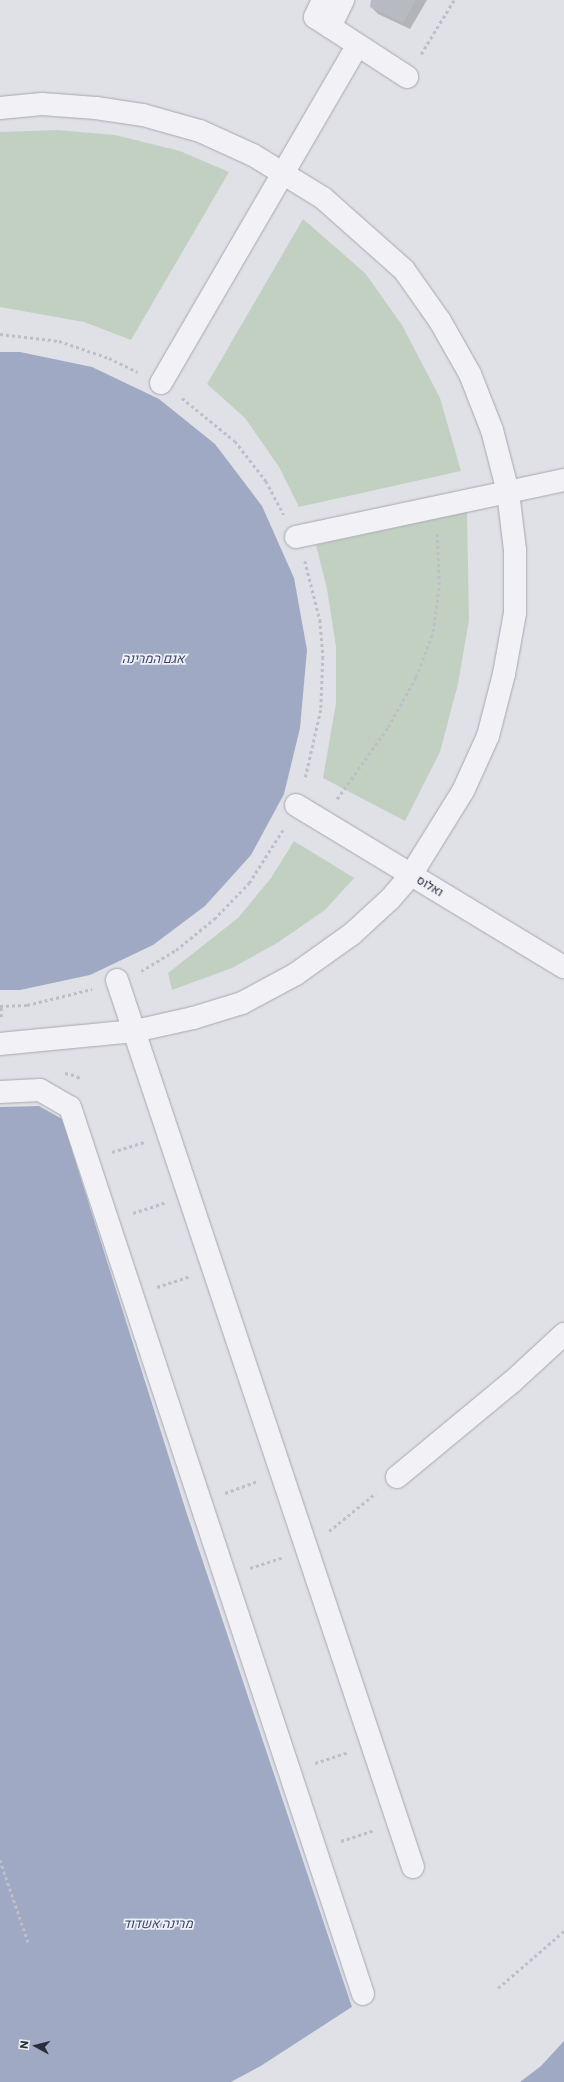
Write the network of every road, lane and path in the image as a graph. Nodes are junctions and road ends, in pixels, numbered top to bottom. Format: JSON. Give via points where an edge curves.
{"nodes":[{"id":1,"x":323,"y":0,"type":"edge"},
{"id":2,"x":343,"y":0,"type":"edge"},
{"id":3,"x":454,"y":0,"type":"edge"},
{"id":4,"x":330,"y":27,"type":"junction"},
{"id":5,"x":358,"y":45,"type":"junction"},
{"id":6,"x":407,"y":77,"type":"joint"},
{"id":7,"x":0,"y":108,"type":"edge"},
{"id":8,"x":284,"y":173,"type":"junction"},
{"id":9,"x":0,"y":334,"type":"edge"},
{"id":10,"x":161,"y":383,"type":"junction"},
{"id":11,"x":564,"y":480,"type":"edge"},
{"id":12,"x":508,"y":492,"type":"junction"},
{"id":13,"x":435,"y":508,"type":"junction"},
{"id":14,"x":296,"y":537,"type":"junction"},
{"id":15,"x":296,"y":806,"type":"junction"},
{"id":16,"x":322,"y":821,"type":"junction"},
{"id":17,"x":411,"y":875,"type":"junction"},
{"id":18,"x":564,"y":967,"type":"edge"},
{"id":19,"x":118,"y":980,"type":"junction"},
{"id":20,"x":0,"y":1006,"type":"edge"},
{"id":21,"x":135,"y":1031,"type":"junction"},
{"id":22,"x":0,"y":1044,"type":"edge"},
{"id":23,"x":71,"y":1073,"type":"dead end"},
{"id":24,"x":81,"y":1083,"type":"dead end"},
{"id":25,"x":0,"y":1092,"type":"edge"},
{"id":26,"x":169,"y":1134,"type":"junction"},
{"id":27,"x":106,"y":1154,"type":"dead end"},
{"id":28,"x":189,"y":1194,"type":"junction"},
{"id":29,"x":108,"y":1222,"type":"junction"},
{"id":30,"x":214,"y":1268,"type":"junction"},
{"id":31,"x":132,"y":1296,"type":"junction"},
{"id":32,"x":564,"y":1334,"type":"edge"},
{"id":33,"x":282,"y":1473,"type":"junction"},
{"id":34,"x":397,"y":1477,"type":"joint"},
{"id":35,"x":200,"y":1502,"type":"junction"},
{"id":36,"x":307,"y":1548,"type":"junction"},
{"id":37,"x":226,"y":1577,"type":"junction"},
{"id":38,"x":372,"y":1744,"type":"junction"},
{"id":39,"x":290,"y":1772,"type":"junction"},
{"id":40,"x":398,"y":1821,"type":"junction"},
{"id":41,"x":316,"y":1850,"type":"junction"},
{"id":42,"x":0,"y":1860,"type":"edge"},
{"id":43,"x":413,"y":1867,"type":"dead end"},
{"id":44,"x":564,"y":1931,"type":"edge"},
{"id":45,"x":29,"y":1944,"type":"dead end"},
{"id":46,"x":498,"y":1988,"type":"dead end"},
{"id":47,"x":363,"y":1994,"type":"dead end"}],
"edges":[{"from":1,"to":4,"type":"street","via":[[315,17]]},
{"from":2,"to":4,"type":"street"},
{"from":3,"to":6,"type":"path"},
{"from":4,"to":5,"type":"street"},
{"from":5,"to":6,"type":"street"},
{"from":5,"to":8,"type":"street"},
{"from":7,"to":8,"type":"street","via":[[42,104],[143,115],[200,131],[253,155]]},
{"from":8,"to":10,"type":"street"},
{"from":8,"to":12,"type":"street","via":[[323,198],[366,233],[404,270],[440,321],[470,374],[492,430]]},
{"from":9,"to":10,"type":"path","via":[[59,341],[109,358]]},
{"from":10,"to":14,"type":"path","via":[[197,407],[235,441],[266,481]]},
{"from":11,"to":12,"type":"street"},
{"from":12,"to":13,"type":"street"},
{"from":12,"to":17,"type":"street","via":[[514,550],[515,613],[504,674],[488,736],[463,791]]},
{"from":13,"to":14,"type":"street"},
{"from":13,"to":16,"type":"path","via":[[439,585],[433,632],[416,677],[388,727]]},
{"from":14,"to":15,"type":"path","via":[[311,579],[320,620],[323,657],[321,710],[311,764]]},
{"from":15,"to":16,"type":"street","name":"ואלוס"},
{"from":15,"to":19,"type":"path","via":[[249,883],[214,919],[176,950],[136,974]]},
{"from":16,"to":17,"type":"street","name":"ואלוס"},
{"from":17,"to":18,"type":"street","name":"ואלוס"},
{"from":17,"to":21,"type":"street","via":[[389,900],[352,934],[296,974],[242,1002],[193,1018]]},
{"from":19,"to":20,"type":"path","via":[[76,995],[27,1005]]},
{"from":19,"to":21,"type":"street"},
{"from":21,"to":22,"type":"street"},
{"from":21,"to":26,"type":"street"},
{"from":23,"to":24,"type":"path","via":[[78,1076]]},
{"from":25,"to":29,"type":"street","via":[[40,1090],[70,1107]]},
{"from":26,"to":27,"type":"path"},
{"from":26,"to":28,"type":"street"},
{"from":28,"to":29,"type":"path"},
{"from":28,"to":30,"type":"street"},
{"from":29,"to":31,"type":"street"},
{"from":30,"to":31,"type":"path"},
{"from":30,"to":33,"type":"street"},
{"from":31,"to":35,"type":"street"},
{"from":32,"to":34,"type":"street","via":[[512,1382]]},
{"from":33,"to":35,"type":"path"},
{"from":33,"to":36,"type":"street"},
{"from":34,"to":36,"type":"path"},
{"from":35,"to":37,"type":"street"},
{"from":36,"to":37,"type":"path"},
{"from":36,"to":38,"type":"street"},
{"from":37,"to":39,"type":"street"},
{"from":38,"to":39,"type":"path"},
{"from":38,"to":40,"type":"street"},
{"from":39,"to":41,"type":"street"},
{"from":40,"to":41,"type":"path"},
{"from":40,"to":43,"type":"street"},
{"from":41,"to":47,"type":"street"},
{"from":42,"to":45,"type":"path"},
{"from":44,"to":46,"type":"path"}]}
